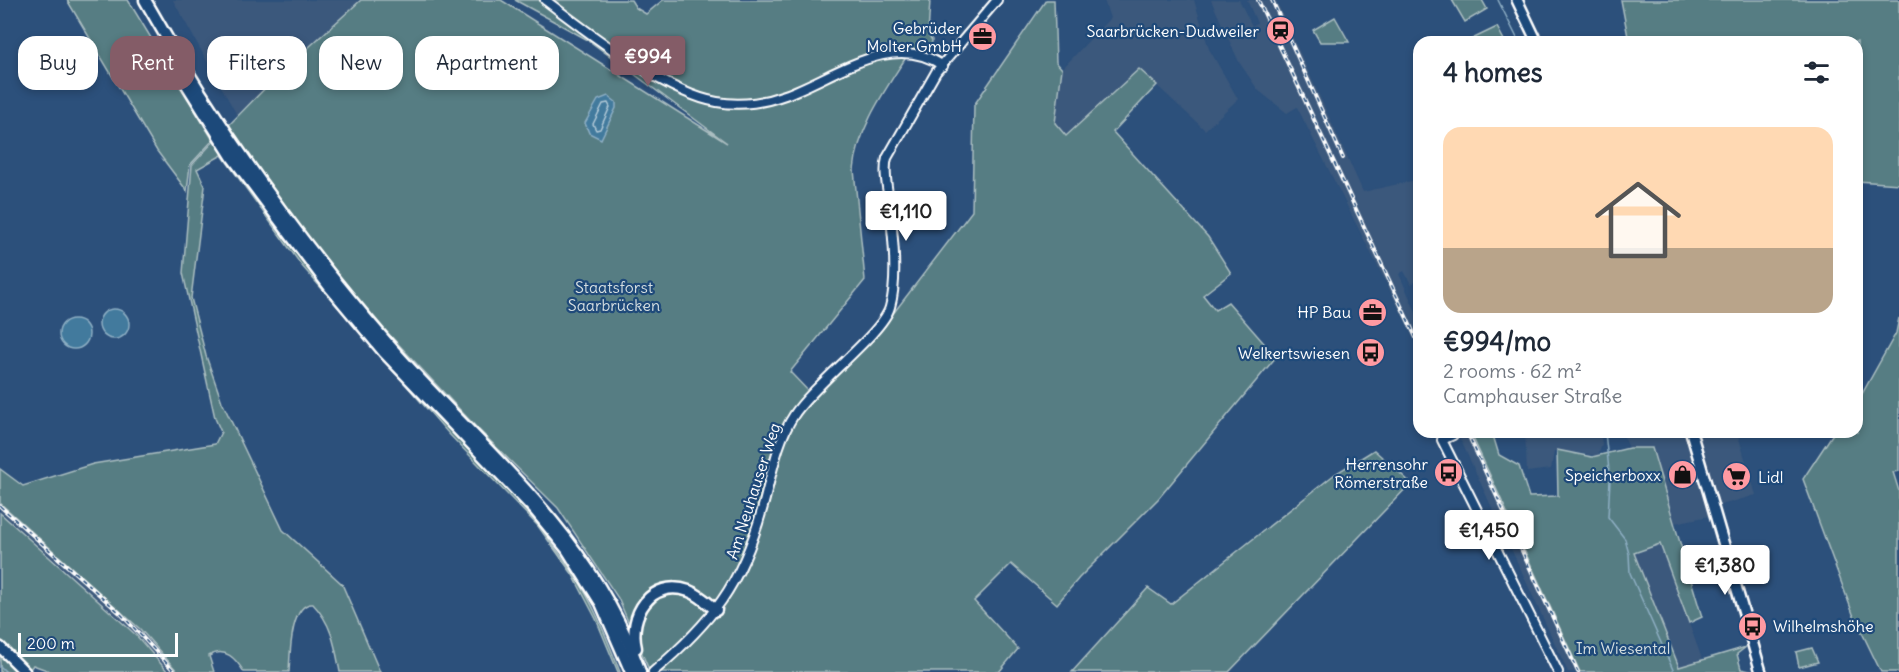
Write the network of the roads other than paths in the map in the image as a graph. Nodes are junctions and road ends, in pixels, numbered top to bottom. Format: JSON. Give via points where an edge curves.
{"nodes":[{"id":1,"x":137,"y":0,"type":"edge"},
{"id":2,"x":145,"y":0,"type":"edge"},
{"id":3,"x":545,"y":0,"type":"edge"},
{"id":4,"x":997,"y":0,"type":"edge"},
{"id":5,"x":1517,"y":0,"type":"edge"},
{"id":6,"x":1534,"y":36,"type":"edge"},
{"id":7,"x":943,"y":66,"type":"junction"},
{"id":8,"x":1446,"y":438,"type":"edge"},
{"id":9,"x":1693,"y":438,"type":"edge"},
{"id":10,"x":716,"y":610,"type":"junction"},
{"id":11,"x":0,"y":647,"type":"edge"},
{"id":12,"x":14,"y":662,"type":"junction"},
{"id":13,"x":633,"y":663,"type":"edge"},
{"id":14,"x":25,"y":672,"type":"edge"},
{"id":15,"x":34,"y":672,"type":"edge"},
{"id":16,"x":641,"y":672,"type":"edge"},
{"id":17,"x":653,"y":672,"type":"edge"},
{"id":18,"x":1558,"y":672,"type":"edge"},
{"id":19,"x":1761,"y":672,"type":"edge"}],
"edges":[{"from":1,"to":13,"type":"highway","via":[[226,148],[304,254],[384,352],[535,510],[567,549]]},
{"from":2,"to":13,"type":"highway","via":[[240,153],[316,257],[390,346],[541,504],[573,544],[608,599]]},
{"from":3,"to":7,"type":"street","via":[[652,75],[715,102],[746,104],[771,100],[883,55],[916,54]]},
{"from":4,"to":7,"type":"street","name":"Am Neuhauser Weg"},
{"from":5,"to":6,"type":"main road"},
{"from":7,"to":10,"type":"street","name":"Am Neuhauser Weg","via":[[928,83],[885,164],[894,248],[889,313],[809,395],[792,418],[780,446],[750,551],[735,584]]},
{"from":8,"to":18,"type":"street","via":[[1442,440]]},
{"from":9,"to":19,"type":"main road"},
{"from":10,"to":13,"type":"highway","via":[[691,592],[676,588],[658,591],[643,603],[635,618]]},
{"from":10,"to":17,"type":"street","name":"Am Neuhauser Weg"},
{"from":11,"to":12,"type":"main road"},
{"from":12,"to":14,"type":"main road"},
{"from":12,"to":15,"type":"main road"},
{"from":13,"to":16,"type":"highway"}]}
